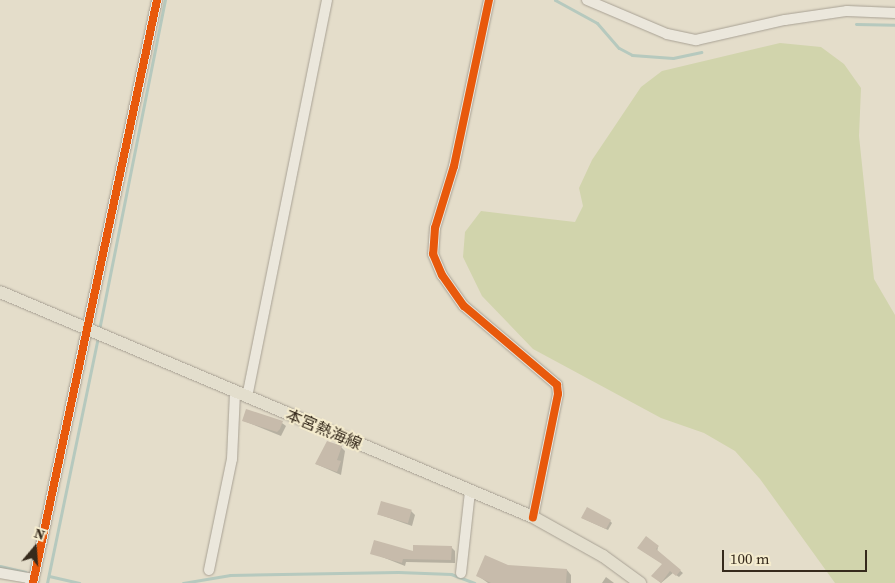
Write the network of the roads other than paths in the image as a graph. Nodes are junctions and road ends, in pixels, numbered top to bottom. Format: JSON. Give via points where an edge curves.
{"nodes":[{"id":1,"x":157,"y":0,"type":"edge"},
{"id":2,"x":327,"y":0,"type":"edge"},
{"id":3,"x":489,"y":0,"type":"edge"},
{"id":4,"x":587,"y":0,"type":"edge"},
{"id":5,"x":846,"y":0,"type":"edge"},
{"id":6,"x":847,"y":11,"type":"junction"},
{"id":7,"x":895,"y":13,"type":"edge"},
{"id":8,"x":0,"y":292,"type":"edge"},
{"id":9,"x":87,"y":329,"type":"junction"},
{"id":10,"x":235,"y":392,"type":"junction"},
{"id":11,"x":247,"y":397,"type":"junction"},
{"id":12,"x":470,"y":491,"type":"junction"},
{"id":13,"x":533,"y":517,"type":"junction"},
{"id":14,"x":209,"y":570,"type":"dead end"},
{"id":15,"x":0,"y":573,"type":"edge"},
{"id":16,"x":461,"y":573,"type":"dead end"},
{"id":17,"x":635,"y":582,"type":"edge"},
{"id":18,"x":33,"y":583,"type":"edge"}],
"edges":[{"from":1,"to":9,"type":"street"},
{"from":2,"to":11,"type":"street"},
{"from":3,"to":13,"type":"street","via":[[454,166],[432,248],[442,275],[464,306],[557,385],[558,394]]},
{"from":4,"to":6,"type":"street","via":[[667,34],[696,40],[785,20]]},
{"from":5,"to":6,"type":"street"},
{"from":6,"to":7,"type":"street"},
{"from":8,"to":9,"type":"main road","name":"本宮熱海線"},
{"from":9,"to":10,"type":"main road","name":"本宮熱海線"},
{"from":9,"to":18,"type":"street"},
{"from":10,"to":11,"type":"main road","name":"本宮熱海線"},
{"from":10,"to":14,"type":"street","via":[[232,459]]},
{"from":11,"to":12,"type":"main road","name":"本宮熱海線"},
{"from":12,"to":13,"type":"main road","name":"本宮熱海線"},
{"from":12,"to":16,"type":"street","via":[[466,501]]},
{"from":13,"to":17,"type":"main road","name":"本宮熱海線","via":[[565,533]]},
{"from":15,"to":18,"type":"street","via":[[28,578]]}]}
